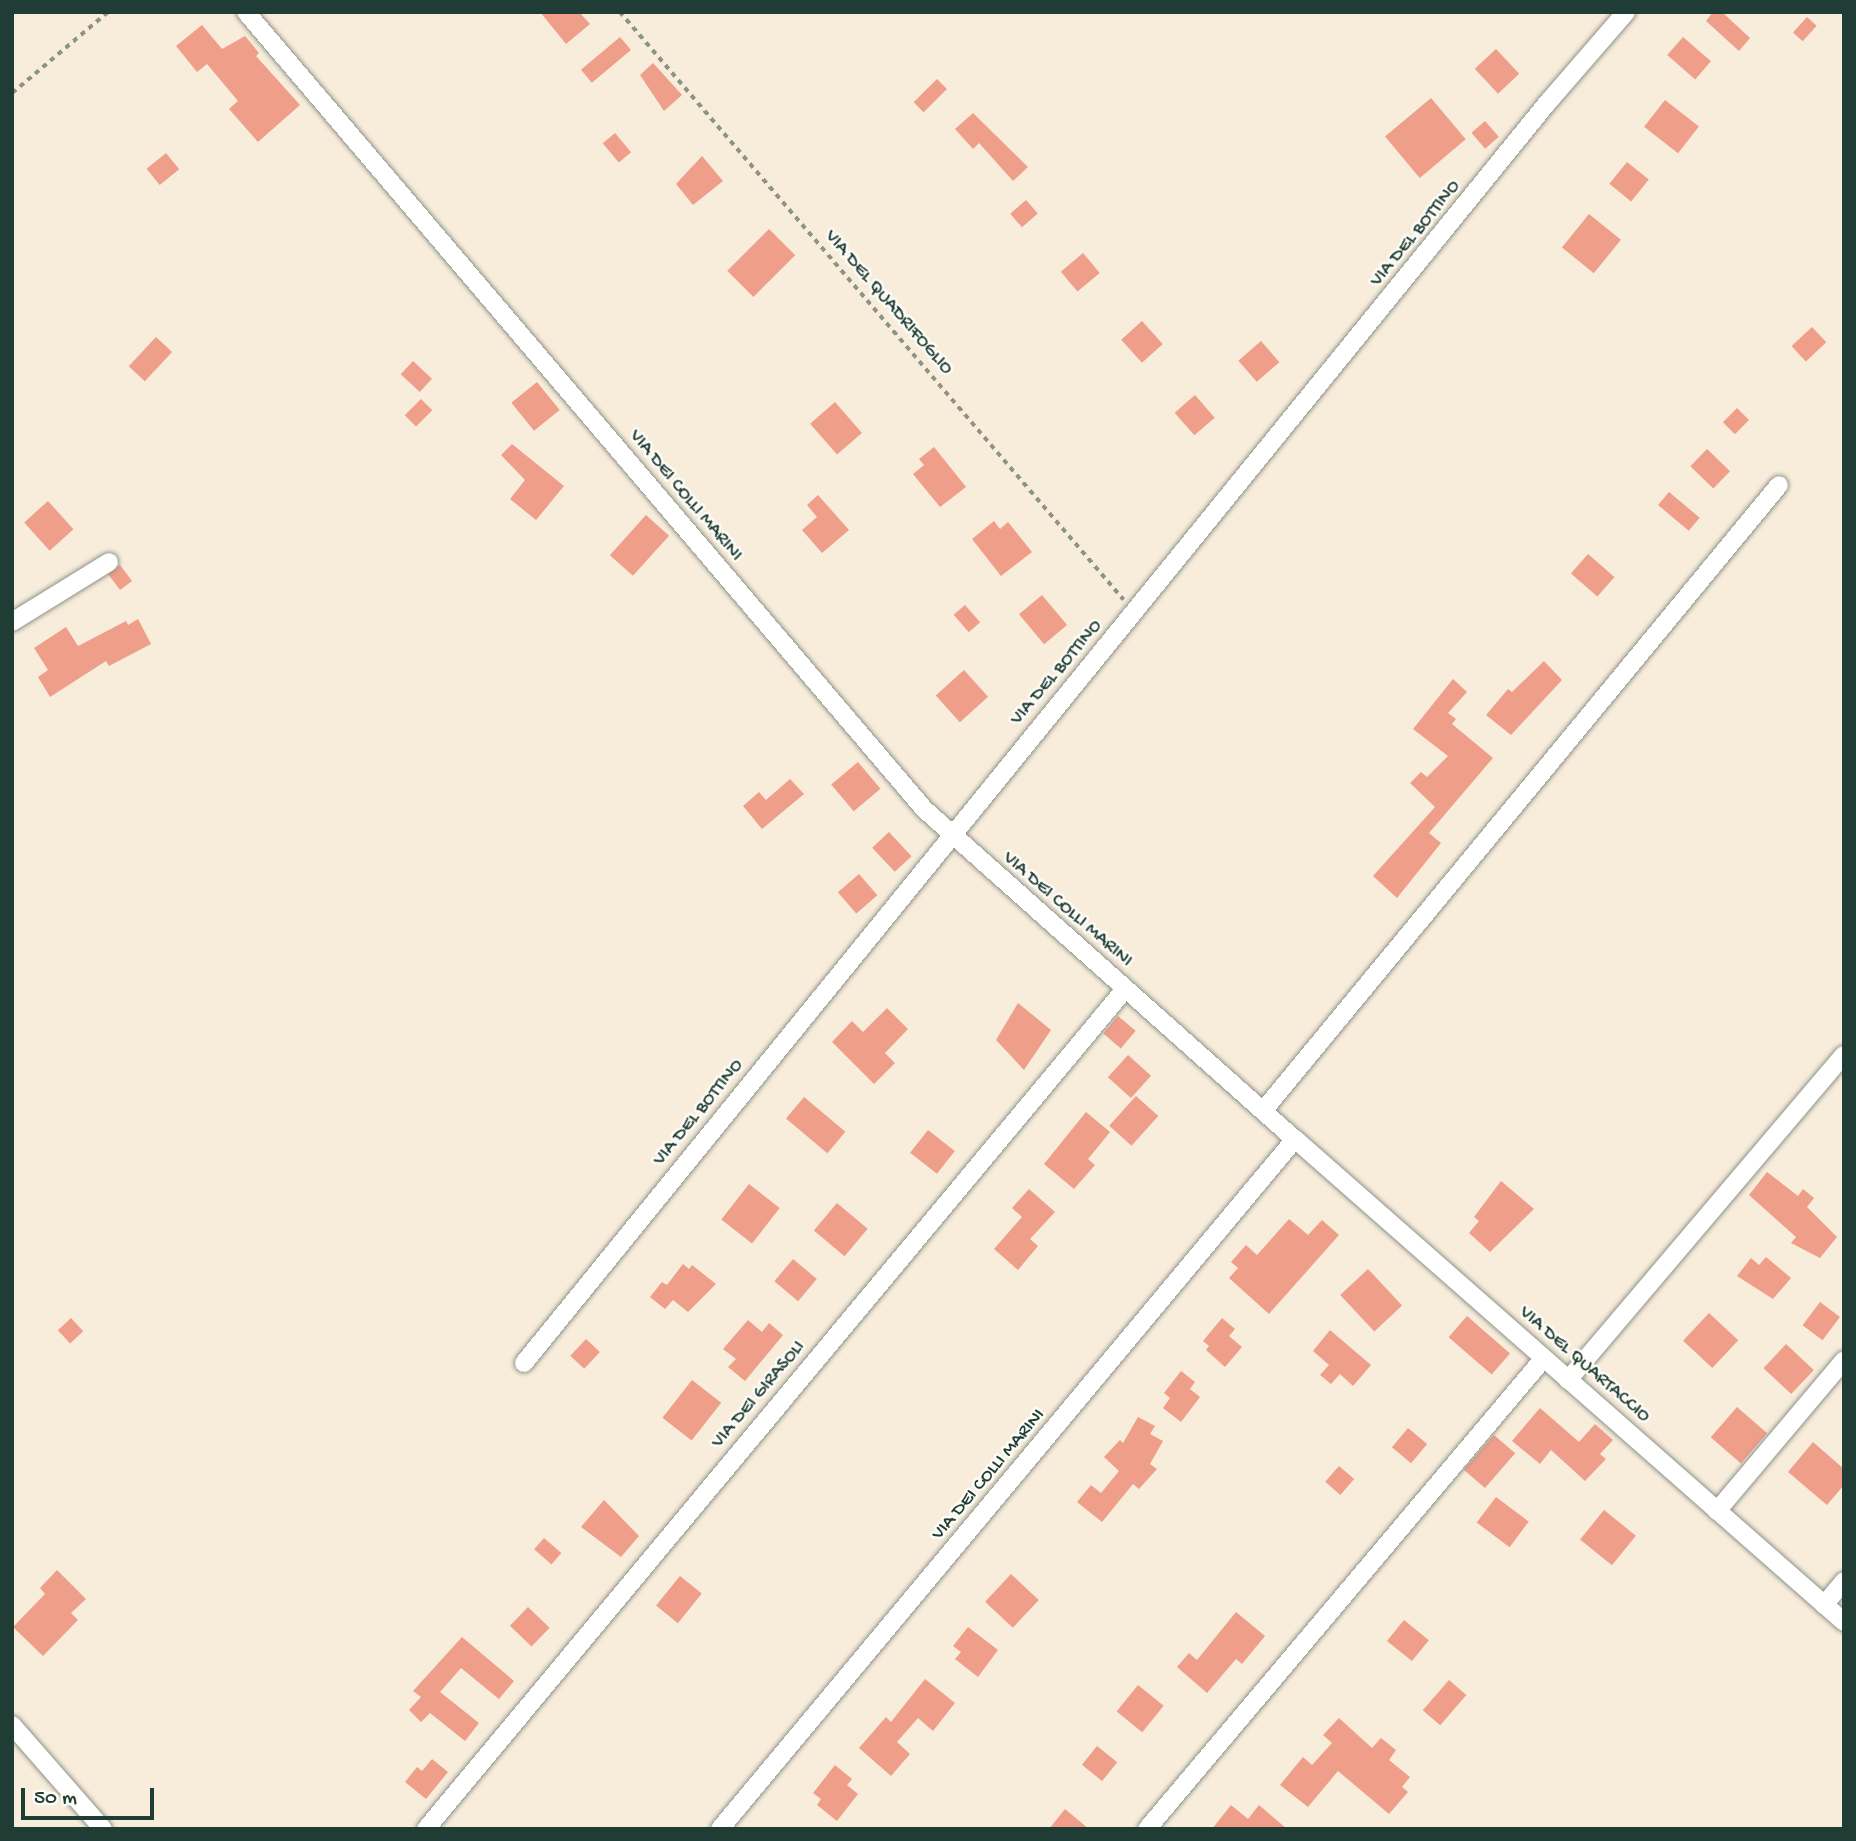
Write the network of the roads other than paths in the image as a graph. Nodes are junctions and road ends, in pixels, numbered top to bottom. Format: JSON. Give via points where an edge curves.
{"nodes":[{"id":1,"x":246,"y":12,"type":"edge"},
{"id":2,"x":1626,"y":12,"type":"edge"},
{"id":3,"x":1779,"y":485,"type":"dead end"},
{"id":4,"x":108,"y":562,"type":"dead end"},
{"id":5,"x":12,"y":622,"type":"edge"},
{"id":6,"x":951,"y":836,"type":"junction"},
{"id":7,"x":1125,"y":989,"type":"junction"},
{"id":8,"x":1844,"y":1055,"type":"edge"},
{"id":9,"x":1263,"y":1111,"type":"junction"},
{"id":10,"x":1296,"y":1139,"type":"junction"},
{"id":11,"x":1544,"y":1358,"type":"junction"},
{"id":12,"x":1844,"y":1360,"type":"edge"},
{"id":13,"x":524,"y":1363,"type":"dead end"},
{"id":14,"x":1568,"y":1380,"type":"junction"},
{"id":15,"x":1717,"y":1511,"type":"junction"},
{"id":16,"x":1844,"y":1581,"type":"edge"},
{"id":17,"x":1824,"y":1605,"type":"junction"},
{"id":18,"x":1844,"y":1622,"type":"edge"},
{"id":19,"x":12,"y":1725,"type":"edge"},
{"id":20,"x":103,"y":1829,"type":"edge"},
{"id":21,"x":426,"y":1829,"type":"edge"},
{"id":22,"x":720,"y":1829,"type":"edge"},
{"id":23,"x":1147,"y":1829,"type":"edge"}],
"edges":[{"from":1,"to":6,"type":"street","name":"VIA DEI COLLI MARINI"},
{"from":2,"to":6,"type":"street","name":"VIA DEL BOTTINO"},
{"from":3,"to":9,"type":"street"},
{"from":4,"to":5,"type":"street"},
{"from":6,"to":7,"type":"street","name":"VIA DEI COLLI MARINI"},
{"from":6,"to":13,"type":"street","name":"VIA DEL BOTTINO"},
{"from":7,"to":9,"type":"street","name":"VIA DEI COLLI MARINI"},
{"from":7,"to":21,"type":"street","name":"VIA DEI GIRASOLI"},
{"from":8,"to":14,"type":"street"},
{"from":9,"to":10,"type":"street","name":"VIA DEI COLLI MARINI"},
{"from":10,"to":11,"type":"street","name":"VIA DEL QUARTACCIO"},
{"from":10,"to":22,"type":"street","name":"VIA DEI COLLI MARINI"},
{"from":11,"to":14,"type":"street","name":"VIA DEL QUARTACCIO"},
{"from":11,"to":23,"type":"street"},
{"from":12,"to":15,"type":"street"},
{"from":14,"to":15,"type":"street","name":"VIA DEL QUARTACCIO"},
{"from":15,"to":17,"type":"street","name":"VIA DEL QUARTACCIO"},
{"from":16,"to":17,"type":"street"},
{"from":17,"to":18,"type":"street","name":"VIA DEL QUARTACCIO"},
{"from":19,"to":20,"type":"street"}]}
